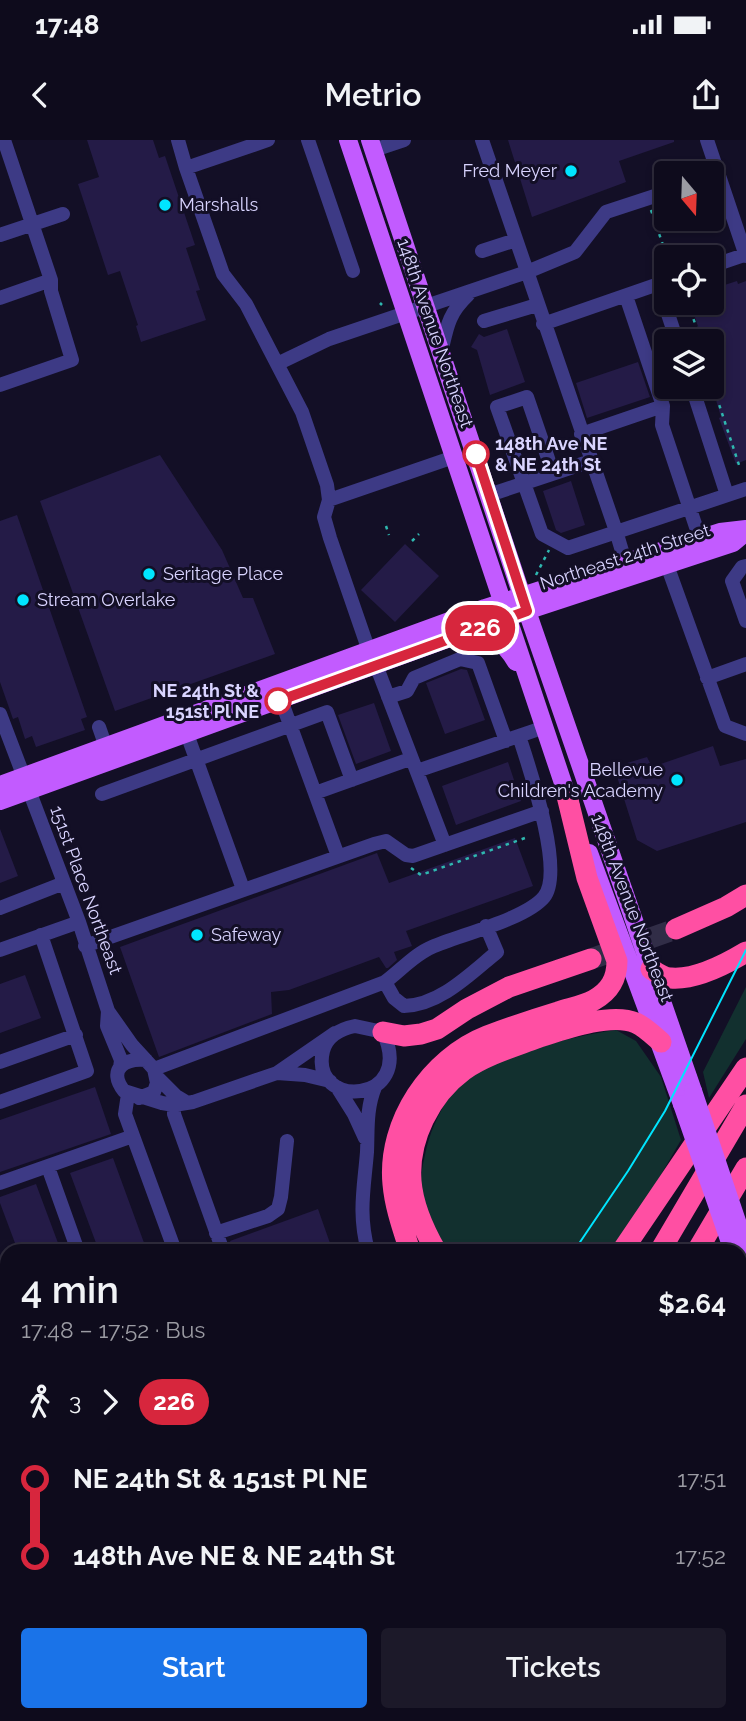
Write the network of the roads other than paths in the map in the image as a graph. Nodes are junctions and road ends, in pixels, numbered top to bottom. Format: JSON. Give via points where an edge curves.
{"nodes":[{"id":1,"x":4,"y":140,"type":"edge"},
{"id":2,"x":178,"y":140,"type":"edge"},
{"id":3,"x":268,"y":140,"type":"edge"},
{"id":4,"x":308,"y":140,"type":"edge"},
{"id":5,"x":348,"y":140,"type":"edge"},
{"id":6,"x":404,"y":140,"type":"edge"},
{"id":7,"x":482,"y":140,"type":"edge"},
{"id":8,"x":707,"y":140,"type":"edge"},
{"id":9,"x":372,"y":145,"type":"edge"},
{"id":10,"x":227,"y":146,"type":"edge"},
{"id":11,"x":712,"y":161,"type":"edge"},
{"id":12,"x":186,"y":168,"type":"junction"},
{"id":13,"x":654,"y":196,"type":"edge"},
{"id":14,"x":724,"y":199,"type":"edge"},
{"id":15,"x":63,"y":214,"type":"dead end"},
{"id":16,"x":32,"y":224,"type":"junction"},
{"id":17,"x":0,"y":235,"type":"edge"},
{"id":18,"x":516,"y":240,"type":"junction"},
{"id":19,"x":482,"y":251,"type":"dead end"},
{"id":20,"x":745,"y":255,"type":"edge"},
{"id":21,"x":724,"y":262,"type":"edge"},
{"id":22,"x":353,"y":271,"type":"dead end"},
{"id":23,"x":527,"y":272,"type":"junction"},
{"id":24,"x":51,"y":281,"type":"junction"},
{"id":25,"x":654,"y":286,"type":"edge"},
{"id":26,"x":474,"y":290,"type":"junction"},
{"id":27,"x":626,"y":296,"type":"junction"},
{"id":28,"x":0,"y":298,"type":"edge"},
{"id":29,"x":537,"y":304,"type":"junction"},
{"id":30,"x":425,"y":306,"type":"junction"},
{"id":31,"x":406,"y":312,"type":"junction"},
{"id":32,"x":484,"y":321,"type":"dead end"},
{"id":33,"x":543,"y":324,"type":"junction"},
{"id":34,"x":441,"y":353,"type":"junction"},
{"id":35,"x":277,"y":365,"type":"junction"},
{"id":36,"x":0,"y":385,"type":"edge"},
{"id":37,"x":696,"y":399,"type":"edge"},
{"id":38,"x":663,"y":406,"type":"junction"},
{"id":39,"x":581,"y":434,"type":"junction"},
{"id":40,"x":454,"y":457,"type":"junction"},
{"id":41,"x":591,"y":461,"type":"junction"},
{"id":42,"x":553,"y":473,"type":"junction"},
{"id":43,"x":524,"y":482,"type":"junction"},
{"id":44,"x":746,"y":489,"type":"edge"},
{"id":45,"x":489,"y":495,"type":"junction"},
{"id":46,"x":727,"y":495,"type":"junction"},
{"id":47,"x":329,"y":500,"type":"junction"},
{"id":48,"x":690,"y":508,"type":"junction"},
{"id":49,"x":616,"y":531,"type":"junction"},
{"id":50,"x":742,"y":535,"type":"edge"},
{"id":51,"x":700,"y":539,"type":"junction"},
{"id":52,"x":617,"y":565,"type":"junction"},
{"id":53,"x":667,"y":565,"type":"junction"},
{"id":54,"x":744,"y":567,"type":"edge"},
{"id":55,"x":610,"y":584,"type":"junction"},
{"id":56,"x":524,"y":603,"type":"junction"},
{"id":57,"x":505,"y":609,"type":"junction"},
{"id":58,"x":745,"y":617,"type":"edge"},
{"id":59,"x":399,"y":657,"type":"junction"},
{"id":60,"x":372,"y":658,"type":"junction"},
{"id":61,"x":746,"y":664,"type":"edge"},
{"id":62,"x":707,"y":678,"type":"junction"},
{"id":63,"x":531,"y":687,"type":"junction"},
{"id":64,"x":388,"y":697,"type":"junction"},
{"id":65,"x":281,"y":700,"type":"junction"},
{"id":66,"x":0,"y":714,"type":"edge"},
{"id":67,"x":188,"y":725,"type":"junction"},
{"id":68,"x":290,"y":725,"type":"junction"},
{"id":69,"x":99,"y":727,"type":"dead end"},
{"id":70,"x":545,"y":727,"type":"junction"},
{"id":71,"x":746,"y":734,"type":"edge"},
{"id":72,"x":513,"y":738,"type":"junction"},
{"id":73,"x":106,"y":747,"type":"junction"},
{"id":74,"x":195,"y":759,"type":"junction"},
{"id":75,"x":414,"y":765,"type":"junction"},
{"id":76,"x":352,"y":780,"type":"junction"},
{"id":77,"x":27,"y":784,"type":"junction"},
{"id":78,"x":0,"y":785,"type":"edge"},
{"id":79,"x":315,"y":793,"type":"junction"},
{"id":80,"x":102,"y":794,"type":"dead end"},
{"id":81,"x":567,"y":796,"type":"junction"},
{"id":82,"x":0,"y":801,"type":"edge"},
{"id":83,"x":542,"y":811,"type":"junction"},
{"id":84,"x":444,"y":845,"type":"junction"},
{"id":85,"x":338,"y":856,"type":"junction"},
{"id":86,"x":64,"y":883,"type":"junction"},
{"id":87,"x":243,"y":889,"type":"junction"},
{"id":88,"x":746,"y":895,"type":"edge"},
{"id":89,"x":0,"y":908,"type":"edge"},
{"id":90,"x":79,"y":922,"type":"junction"},
{"id":91,"x":486,"y":926,"type":"junction"},
{"id":92,"x":676,"y":929,"type":"tunnel mouth"},
{"id":93,"x":41,"y":935,"type":"junction"},
{"id":94,"x":85,"y":946,"type":"junction"},
{"id":95,"x":0,"y":950,"type":"edge"},
{"id":96,"x":746,"y":952,"type":"edge"},
{"id":97,"x":591,"y":959,"type":"tunnel mouth"},
{"id":98,"x":651,"y":969,"type":"junction"},
{"id":99,"x":385,"y":982,"type":"junction"},
{"id":100,"x":108,"y":1011,"type":"junction"},
{"id":101,"x":383,"y":1032,"type":"junction"},
{"id":102,"x":335,"y":1033,"type":"junction"},
{"id":103,"x":76,"y":1035,"type":"junction"},
{"id":104,"x":661,"y":1042,"type":"junction"},
{"id":105,"x":0,"y":1062,"type":"edge"},
{"id":106,"x":120,"y":1068,"type":"junction"},
{"id":107,"x":152,"y":1068,"type":"junction"},
{"id":108,"x":746,"y":1068,"type":"edge"},
{"id":109,"x":277,"y":1073,"type":"junction"},
{"id":110,"x":334,"y":1084,"type":"junction"},
{"id":111,"x":375,"y":1087,"type":"junction"},
{"id":112,"x":134,"y":1096,"type":"junction"},
{"id":113,"x":688,"y":1097,"type":"junction"},
{"id":114,"x":0,"y":1102,"type":"edge"},
{"id":115,"x":180,"y":1103,"type":"junction"},
{"id":116,"x":746,"y":1105,"type":"edge"},
{"id":117,"x":133,"y":1136,"type":"junction"},
{"id":118,"x":366,"y":1140,"type":"junction"},
{"id":119,"x":287,"y":1141,"type":"dead end"},
{"id":120,"x":48,"y":1167,"type":"junction"},
{"id":121,"x":746,"y":1168,"type":"edge"},
{"id":122,"x":0,"y":1183,"type":"edge"},
{"id":123,"x":216,"y":1233,"type":"junction"},
{"id":124,"x":76,"y":1244,"type":"edge"},
{"id":125,"x":172,"y":1244,"type":"edge"},
{"id":126,"x":220,"y":1244,"type":"edge"},
{"id":127,"x":366,"y":1244,"type":"edge"},
{"id":128,"x":408,"y":1244,"type":"edge"},
{"id":129,"x":433,"y":1244,"type":"edge"},
{"id":130,"x":627,"y":1244,"type":"edge"},
{"id":131,"x":664,"y":1244,"type":"edge"},
{"id":132,"x":701,"y":1244,"type":"edge"},
{"id":133,"x":733,"y":1244,"type":"edge"},
{"id":134,"x":744,"y":1244,"type":"edge"}],
"edges":[{"from":1,"to":16,"type":"street"},
{"from":2,"to":12,"type":"street"},
{"from":3,"to":10,"type":"street"},
{"from":4,"to":22,"type":"street"},
{"from":5,"to":31,"type":"main road","name":"148th Avenue Northeast"},
{"from":6,"to":9,"type":"street"},
{"from":7,"to":18,"type":"street"},
{"from":8,"to":11,"type":"street"},
{"from":9,"to":30,"type":"main road","name":"148th Avenue Northeast"},
{"from":10,"to":12,"type":"street"},
{"from":12,"to":35,"type":"street","via":[[223,274],[246,304]]},
{"from":13,"to":23,"type":"street","via":[[606,212],[575,252]]},
{"from":14,"to":20,"type":"street"},
{"from":15,"to":16,"type":"street"},
{"from":16,"to":17,"type":"street"},
{"from":16,"to":24,"type":"street"},
{"from":18,"to":19,"type":"street"},
{"from":18,"to":23,"type":"street"},
{"from":20,"to":21,"type":"street"},
{"from":23,"to":26,"type":"street"},
{"from":23,"to":29,"type":"street"},
{"from":24,"to":28,"type":"street"},
{"from":24,"to":36,"type":"street","via":[[72,360]]},
{"from":25,"to":27,"type":"street"},
{"from":26,"to":30,"type":"street"},
{"from":26,"to":34,"type":"street","via":[[455,308]]},
{"from":27,"to":33,"type":"street"},
{"from":27,"to":38,"type":"street"},
{"from":29,"to":32,"type":"street"},
{"from":29,"to":33,"type":"street"},
{"from":30,"to":31,"type":"street"},
{"from":30,"to":34,"type":"main road","name":"148th Avenue Northeast"},
{"from":31,"to":35,"type":"street","via":[[330,339]]},
{"from":31,"to":40,"type":"main road","name":"148th Avenue Northeast"},
{"from":33,"to":39,"type":"street"},
{"from":34,"to":45,"type":"main road","name":"148th Avenue Northeast"},
{"from":35,"to":47,"type":"street","via":[[302,412]]},
{"from":37,"to":46,"type":"street"},
{"from":38,"to":39,"type":"street"},
{"from":38,"to":48,"type":"street","via":[[662,425]]},
{"from":39,"to":41,"type":"street"},
{"from":40,"to":47,"type":"street"},
{"from":40,"to":57,"type":"main road","name":"148th Avenue Northeast"},
{"from":41,"to":42,"type":"street"},
{"from":41,"to":49,"type":"street"},
{"from":42,"to":43,"type":"street"},
{"from":42,"to":43,"type":"street","via":[[527,397],[517,400],[497,407]]},
{"from":43,"to":45,"type":"street"},
{"from":43,"to":49,"type":"street","via":[[541,534],[554,541],[568,548]]},
{"from":44,"to":46,"type":"street"},
{"from":45,"to":56,"type":"main road","name":"148th Avenue Northeast"},
{"from":46,"to":48,"type":"street"},
{"from":47,"to":60,"type":"street","via":[[324,517]]},
{"from":48,"to":49,"type":"street"},
{"from":48,"to":51,"type":"street"},
{"from":49,"to":52,"type":"street","via":[[622,551]]},
{"from":50,"to":51,"type":"main road","name":"Northeast 24th Street","via":[[720,532]]},
{"from":50,"to":53,"type":"main road","name":"Northeast 24th Street"},
{"from":50,"to":54,"type":"street"},
{"from":51,"to":52,"type":"main road","name":"Northeast 24th Street"},
{"from":52,"to":55,"type":"main road"},
{"from":52,"to":56,"type":"main road","name":"Northeast 24th Street"},
{"from":53,"to":55,"type":"main road","name":"Northeast 24th Street"},
{"from":53,"to":62,"type":"street"},
{"from":54,"to":58,"type":"street","via":[[732,581]]},
{"from":55,"to":56,"type":"main road","name":"Northeast 24th Street"},
{"from":56,"to":57,"type":"main road","name":"Northeast 24th Street"},
{"from":56,"to":98,"type":"main road","name":"148th Avenue Northeast"},
{"from":57,"to":59,"type":"main road","name":"Northeast 24th Street"},
{"from":57,"to":60,"type":"main road","name":"Northeast 24th Street"},
{"from":57,"to":63,"type":"main road","name":"148th Avenue Northeast"},
{"from":59,"to":60,"type":"main road","name":"Northeast 24th Street"},
{"from":59,"to":63,"type":"main road","via":[[481,639],[496,640],[505,645]]},
{"from":60,"to":64,"type":"street"},
{"from":60,"to":65,"type":"main road","name":"Northeast 24th Street"},
{"from":60,"to":67,"type":"main road","name":"Northeast 24th Street"},
{"from":61,"to":62,"type":"street"},
{"from":62,"to":71,"type":"street","via":[[725,726]]},
{"from":63,"to":70,"type":"main road","name":"148th Avenue Northeast"},
{"from":64,"to":72,"type":"street","via":[[407,691],[414,678],[460,659],[478,663]]},
{"from":64,"to":75,"type":"street"},
{"from":65,"to":67,"type":"main road","name":"Northeast 24th Street"},
{"from":65,"to":68,"type":"street"},
{"from":66,"to":77,"type":"street","name":"151st Place Northeast"},
{"from":67,"to":73,"type":"main road","name":"Northeast 24th Street"},
{"from":67,"to":74,"type":"street"},
{"from":67,"to":77,"type":"main road","name":"Northeast 24th Street"},
{"from":68,"to":74,"type":"street"},
{"from":68,"to":76,"type":"street","via":[[327,712]]},
{"from":68,"to":79,"type":"street"},
{"from":69,"to":73,"type":"street"},
{"from":70,"to":72,"type":"street"},
{"from":70,"to":81,"type":"main road","name":"148th Avenue Northeast"},
{"from":72,"to":75,"type":"street"},
{"from":72,"to":83,"type":"street"},
{"from":73,"to":77,"type":"main road","name":"Northeast 24th Street"},
{"from":74,"to":80,"type":"street"},
{"from":74,"to":87,"type":"street"},
{"from":75,"to":76,"type":"street"},
{"from":75,"to":84,"type":"street"},
{"from":76,"to":79,"type":"street"},
{"from":77,"to":78,"type":"main road","name":"Northeast 24th Street"},
{"from":77,"to":82,"type":"main road","name":"Northeast 24th Street"},
{"from":77,"to":86,"type":"street","name":"151st Place Northeast"},
{"from":79,"to":85,"type":"street"},
{"from":81,"to":104,"type":"main road","name":"148th Avenue Northeast"},
{"from":81,"to":128,"type":"highway","via":[[587,878],[617,961],[614,982],[594,1000],[472,1043],[451,1056],[424,1084],[412,1102],[393,1167],[396,1207]]},
{"from":83,"to":84,"type":"street"},
{"from":83,"to":91,"type":"street","via":[[550,882],[545,897],[527,911]]},
{"from":84,"to":85,"type":"street","via":[[413,856],[386,841]]},
{"from":85,"to":87,"type":"street"},
{"from":86,"to":89,"type":"street"},
{"from":86,"to":90,"type":"street","name":"151st Place Northeast"},
{"from":87,"to":94,"type":"street"},
{"from":88,"to":92,"type":"highway"},
{"from":90,"to":93,"type":"street"},
{"from":90,"to":94,"type":"street","name":"151st Place Northeast"},
{"from":91,"to":99,"type":"street","via":[[429,948]]},
{"from":91,"to":99,"type":"street","via":[[497,952],[436,997],[404,1006]]},
{"from":93,"to":95,"type":"street"},
{"from":93,"to":103,"type":"street"},
{"from":94,"to":100,"type":"street","name":"151st Place Northeast"},
{"from":96,"to":98,"type":"highway","via":[[673,979]]},
{"from":97,"to":101,"type":"highway","via":[[509,987],[437,1029],[404,1036]]},
{"from":98,"to":113,"type":"main road","name":"148th Avenue Northeast"},
{"from":99,"to":107,"type":"street"},
{"from":100,"to":106,"type":"street","name":"151st Place Northeast","via":[[107,1026]]},
{"from":100,"to":107,"type":"street","name":"151st Place Northeast"},
{"from":101,"to":102,"type":"street","via":[[355,1026]]},
{"from":101,"to":111,"type":"street","via":[[388,1070]]},
{"from":102,"to":109,"type":"street"},
{"from":102,"to":110,"type":"street","via":[[323,1051],[325,1072]]},
{"from":103,"to":105,"type":"street"},
{"from":103,"to":114,"type":"street","via":[[87,1070]]},
{"from":104,"to":113,"type":"main road","name":"148th Avenue Northeast"},
{"from":104,"to":129,"type":"highway","via":[[635,1022],[597,1022],[505,1050],[452,1080],[436,1096],[423,1121],[412,1164],[414,1199]]},
{"from":106,"to":107,"type":"street","via":[[128,1060]]},
{"from":106,"to":112,"type":"street","via":[[120,1087]]},
{"from":107,"to":112,"type":"street","via":[[154,1092]]},
{"from":107,"to":115,"type":"street","name":"151st Place Northeast"},
{"from":108,"to":130,"type":"highway"},
{"from":109,"to":110,"type":"street","via":[[305,1074]]},
{"from":109,"to":115,"type":"street"},
{"from":110,"to":111,"type":"street","via":[[356,1093]]},
{"from":110,"to":118,"type":"street"},
{"from":111,"to":118,"type":"street"},
{"from":112,"to":115,"type":"street"},
{"from":112,"to":117,"type":"street","via":[[125,1114]]},
{"from":113,"to":133,"type":"main road","name":"148th Avenue Northeast","bridge":true},
{"from":113,"to":134,"type":"main road","name":"148th Avenue Northeast","bridge":true},
{"from":115,"to":123,"type":"street","via":[[174,1114]]},
{"from":116,"to":131,"type":"highway"},
{"from":117,"to":120,"type":"street"},
{"from":117,"to":125,"type":"street"},
{"from":118,"to":127,"type":"street","via":[[362,1192]]},
{"from":119,"to":123,"type":"street","via":[[278,1209]]},
{"from":120,"to":122,"type":"street"},
{"from":120,"to":124,"type":"street"},
{"from":121,"to":132,"type":"highway"},
{"from":123,"to":126,"type":"street"}]}
